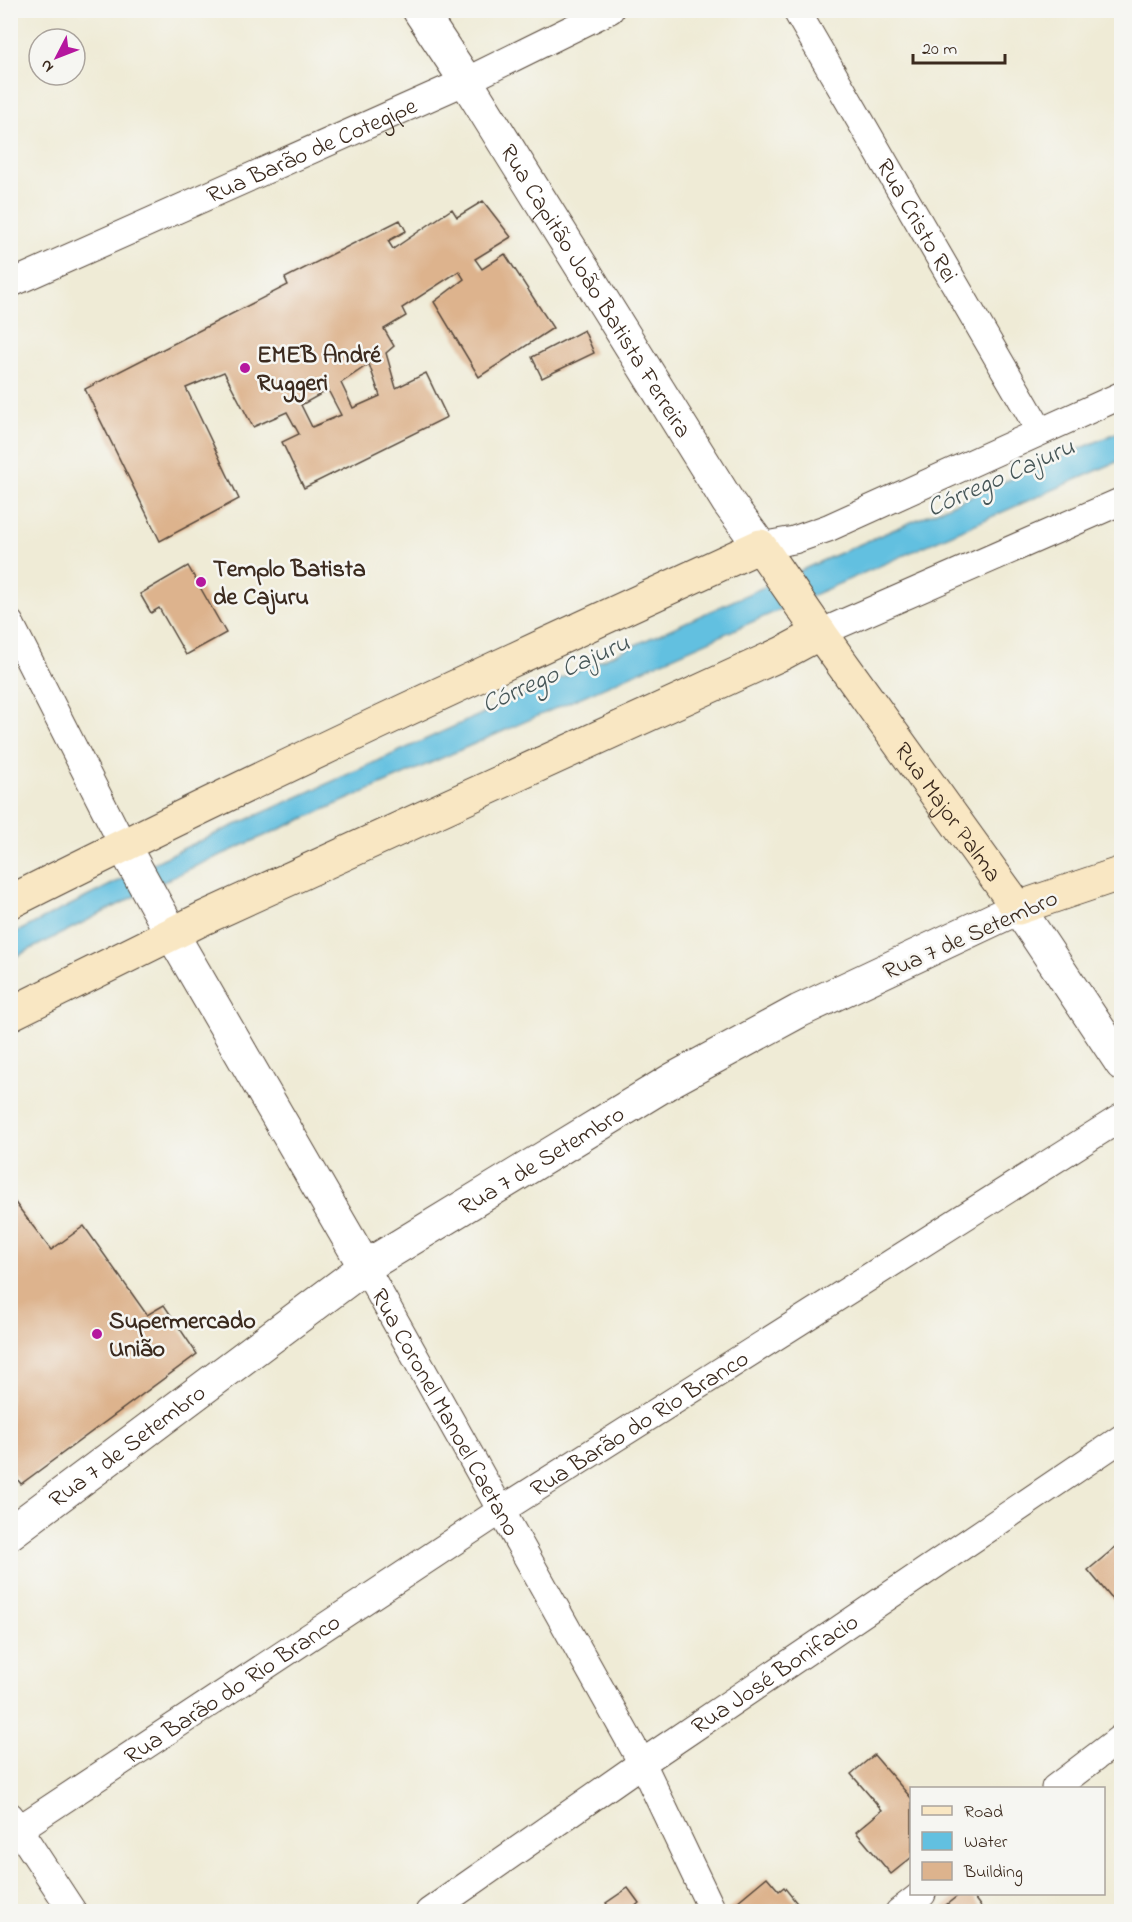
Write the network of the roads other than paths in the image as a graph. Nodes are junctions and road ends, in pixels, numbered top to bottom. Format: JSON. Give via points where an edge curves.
{"nodes":[{"id":1,"x":419,"y":10,"type":"edge"},
{"id":2,"x":610,"y":10,"type":"edge"},
{"id":3,"x":796,"y":10,"type":"edge"},
{"id":4,"x":466,"y":81,"type":"junction"},
{"id":5,"x":10,"y":284,"type":"edge"},
{"id":6,"x":1122,"y":395,"type":"edge"},
{"id":7,"x":1040,"y":431,"type":"junction"},
{"id":8,"x":1122,"y":501,"type":"edge"},
{"id":9,"x":768,"y":557,"type":"junction"},
{"id":10,"x":10,"y":623,"type":"edge"},
{"id":11,"x":816,"y":628,"type":"junction"},
{"id":12,"x":19,"y":660,"type":"edge"},
{"id":13,"x":129,"y":854,"type":"junction"},
{"id":14,"x":1122,"y":873,"type":"edge"},
{"id":15,"x":10,"y":902,"type":"edge"},
{"id":16,"x":1018,"y":908,"type":"junction"},
{"id":17,"x":168,"y":927,"type":"junction"},
{"id":18,"x":10,"y":1014,"type":"edge"},
{"id":19,"x":1122,"y":1064,"type":"edge"},
{"id":20,"x":1122,"y":1117,"type":"edge"},
{"id":21,"x":365,"y":1267,"type":"junction"},
{"id":22,"x":1122,"y":1438,"type":"edge"},
{"id":23,"x":500,"y":1511,"type":"junction"},
{"id":24,"x":10,"y":1533,"type":"edge"},
{"id":25,"x":1122,"y":1737,"type":"edge"},
{"id":26,"x":642,"y":1763,"type":"junction"},
{"id":27,"x":1056,"y":1787,"type":"edge"},
{"id":28,"x":13,"y":1826,"type":"edge"},
{"id":29,"x":919,"y":1895,"type":"edge"},
{"id":30,"x":73,"y":1911,"type":"edge"},
{"id":31,"x":429,"y":1911,"type":"edge"},
{"id":32,"x":713,"y":1911,"type":"edge"},
{"id":33,"x":899,"y":1911,"type":"edge"}],
"edges":[{"from":1,"to":4,"type":"street","name":"Rua Capitão João Batista Ferreira"},
{"from":2,"to":4,"type":"street","name":"Rua Barão de Cotegipe"},
{"from":3,"to":7,"type":"street","name":"Rua Cristo Rei"},
{"from":4,"to":5,"type":"street","name":"Rua Barão de Cotegipe"},
{"from":4,"to":9,"type":"street","name":"Rua Capitão João Batista Ferreira","via":[[729,502]]},
{"from":6,"to":7,"type":"street"},
{"from":7,"to":9,"type":"street","via":[[794,540]]},
{"from":8,"to":11,"type":"street","via":[[844,621]]},
{"from":9,"to":11,"type":"main road","name":"Rua Major Palma"},
{"from":9,"to":13,"type":"main road","via":[[409,707]]},
{"from":10,"to":12,"type":"street"},
{"from":11,"to":16,"type":"main road","name":"Rua Major Palma"},
{"from":11,"to":17,"type":"main road","via":[[783,653]]},
{"from":12,"to":13,"type":"street"},
{"from":13,"to":15,"type":"main road"},
{"from":13,"to":17,"type":"street","name":"Rua Coronel Manoel Caetano"},
{"from":14,"to":16,"type":"main road","name":"Rua 7 de Setembro"},
{"from":16,"to":19,"type":"street","name":"Rua Major Palma"},
{"from":16,"to":21,"type":"street","name":"Rua 7 de Setembro","via":[[799,1011],[672,1080]]},
{"from":17,"to":18,"type":"main road"},
{"from":17,"to":21,"type":"street","name":"Rua Coronel Manoel Caetano"},
{"from":20,"to":23,"type":"street","name":"Rua Barão do Rio Branco"},
{"from":21,"to":23,"type":"street","name":"Rua Coronel Manoel Caetano"},
{"from":21,"to":24,"type":"street","name":"Rua 7 de Setembro"},
{"from":22,"to":26,"type":"street","name":"Rua José Bonifacio"},
{"from":23,"to":26,"type":"street","name":"Rua Coronel Manoel Caetano"},
{"from":23,"to":28,"type":"street","name":"Rua Barão do Rio Branco"},
{"from":25,"to":27,"type":"street"},
{"from":26,"to":31,"type":"street","name":"Rua José Bonifacio"},
{"from":26,"to":32,"type":"street","name":"Rua Coronel Manoel Caetano"},
{"from":28,"to":30,"type":"street"},
{"from":29,"to":33,"type":"street"}]}
